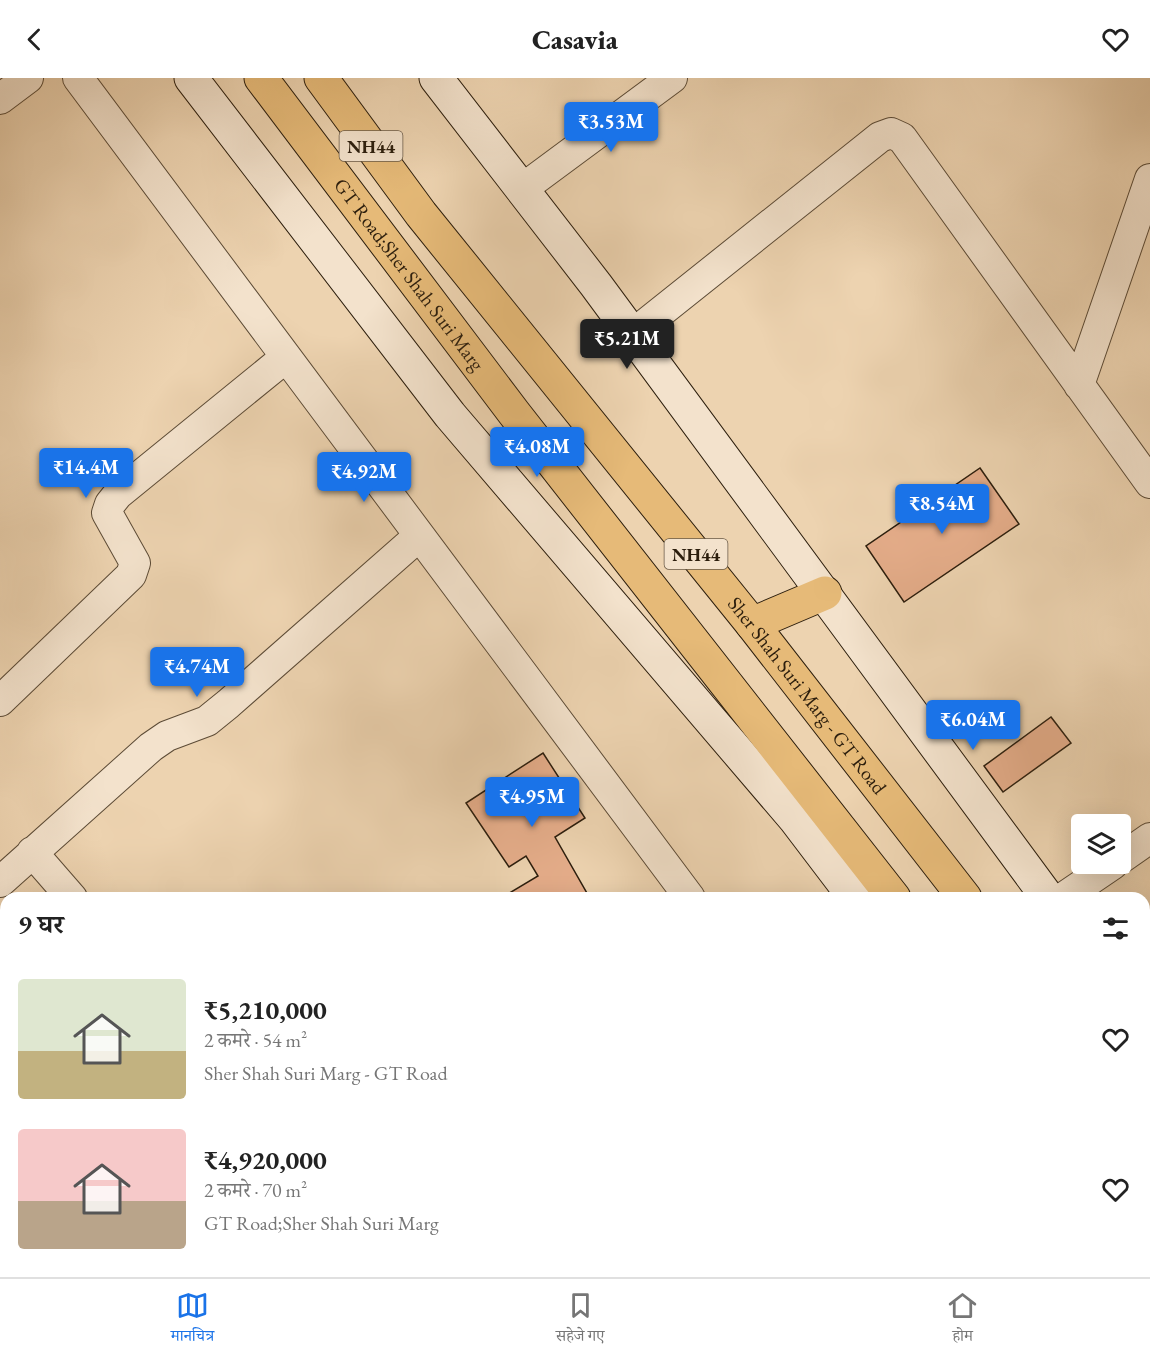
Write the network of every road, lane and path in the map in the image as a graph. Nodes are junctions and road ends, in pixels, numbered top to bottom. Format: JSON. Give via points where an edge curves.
{"nodes":[{"id":1,"x":28,"y":78,"type":"edge"},
{"id":2,"x":78,"y":78,"type":"edge"},
{"id":3,"x":191,"y":78,"type":"edge"},
{"id":4,"x":261,"y":78,"type":"edge"},
{"id":5,"x":321,"y":78,"type":"edge"},
{"id":6,"x":436,"y":78,"type":"edge"},
{"id":7,"x":653,"y":84,"type":"edge"},
{"id":8,"x":0,"y":99,"type":"edge"},
{"id":9,"x":1150,"y":179,"type":"edge"},
{"id":10,"x":522,"y":189,"type":"junction"},
{"id":11,"x":633,"y":334,"type":"junction"},
{"id":12,"x":285,"y":358,"type":"junction"},
{"id":13,"x":1079,"y":385,"type":"junction"},
{"id":14,"x":1150,"y":483,"type":"edge"},
{"id":15,"x":419,"y":536,"type":"junction"},
{"id":16,"x":825,"y":593,"type":"junction"},
{"id":17,"x":752,"y":624,"type":"junction"},
{"id":18,"x":0,"y":701,"type":"edge"},
{"id":19,"x":1150,"y":838,"type":"edge"},
{"id":20,"x":1131,"y":851,"type":"edge"},
{"id":21,"x":32,"y":852,"type":"junction"},
{"id":22,"x":1098,"y":874,"type":"edge"},
{"id":23,"x":0,"y":882,"type":"edge"},
{"id":24,"x":67,"y":892,"type":"edge"},
{"id":25,"x":686,"y":892,"type":"edge"},
{"id":26,"x":850,"y":892,"type":"edge"},
{"id":27,"x":889,"y":892,"type":"edge"},
{"id":28,"x":960,"y":892,"type":"edge"},
{"id":29,"x":1044,"y":892,"type":"edge"},
{"id":30,"x":1072,"y":892,"type":"edge"}],
"edges":[{"from":1,"to":8,"type":"street"},
{"from":2,"to":12,"type":"street"},
{"from":3,"to":26,"type":"main road","via":[[450,415],[795,819]]},
{"from":4,"to":27,"type":"highway","name":"GT Road;Sher Shah Suri Marg","number":"NH44","via":[[514,413]]},
{"from":5,"to":17,"type":"highway","name":"Sher Shah Suri Marg - GT Road","number":"NH44","via":[[421,214]]},
{"from":6,"to":10,"type":"main road"},
{"from":7,"to":10,"type":"street"},
{"from":9,"to":13,"type":"street"},
{"from":10,"to":11,"type":"main road"},
{"from":11,"to":13,"type":"street","via":[[865,148],[891,133],[902,138]]},
{"from":11,"to":16,"type":"main road"},
{"from":12,"to":15,"type":"street"},
{"from":12,"to":18,"type":"street","via":[[118,494],[107,513],[135,563],[131,575]]},
{"from":13,"to":14,"type":"street"},
{"from":15,"to":21,"type":"street","via":[[228,704],[207,720],[151,747]]},
{"from":15,"to":25,"type":"street"},
{"from":16,"to":17,"type":"highway"},
{"from":16,"to":29,"type":"main road"},
{"from":17,"to":28,"type":"highway","name":"Sher Shah Suri Marg - GT Road","number":"NH44"},
{"from":19,"to":20,"type":"street"},
{"from":21,"to":23,"type":"street"},
{"from":21,"to":24,"type":"street"},
{"from":22,"to":30,"type":"street"}]}
